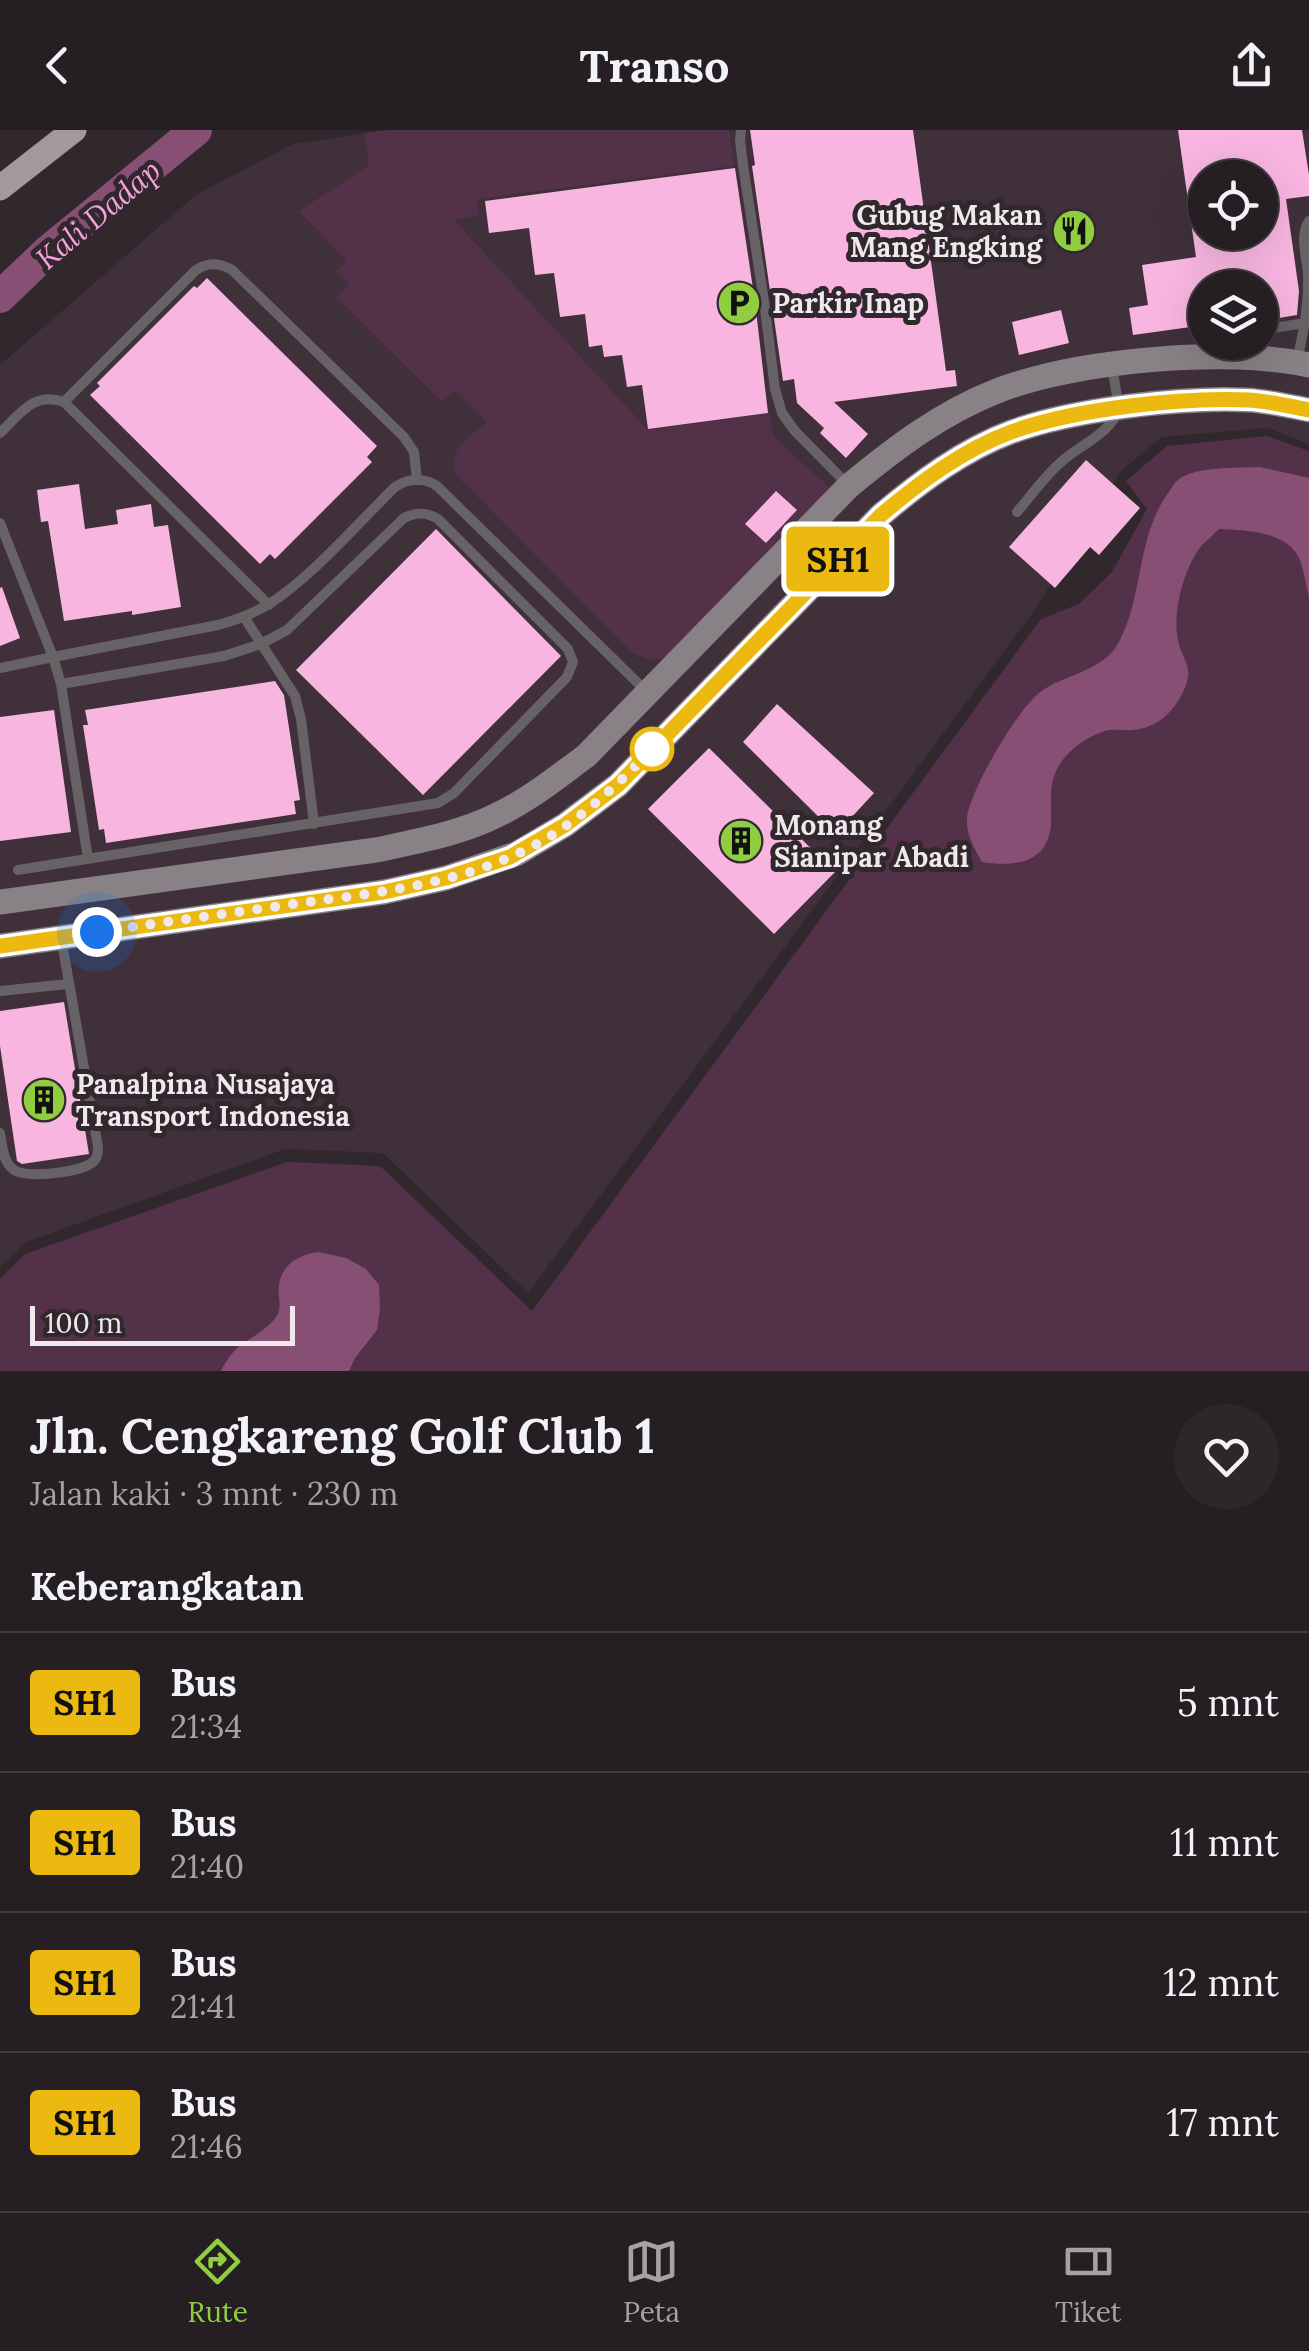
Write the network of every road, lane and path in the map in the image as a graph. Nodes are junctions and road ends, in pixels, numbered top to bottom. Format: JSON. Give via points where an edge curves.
{"nodes":[{"id":1,"x":74,"y":130,"type":"edge"},
{"id":2,"x":741,"y":130,"type":"edge"},
{"id":3,"x":0,"y":188,"type":"edge"},
{"id":4,"x":1309,"y":221,"type":"edge"},
{"id":5,"x":1305,"y":323,"type":"junction"},
{"id":6,"x":1278,"y":327,"type":"edge"},
{"id":7,"x":1303,"y":364,"type":"edge"},
{"id":8,"x":1111,"y":366,"type":"junction"},
{"id":9,"x":64,"y":402,"type":"junction"},
{"id":10,"x":1119,"y":408,"type":"junction"},
{"id":11,"x":1309,"y":410,"type":"edge"},
{"id":12,"x":0,"y":433,"type":"edge"},
{"id":13,"x":417,"y":480,"type":"junction"},
{"id":14,"x":849,"y":486,"type":"junction"},
{"id":15,"x":1017,"y":512,"type":"dead end"},
{"id":16,"x":0,"y":523,"type":"edge"},
{"id":17,"x":268,"y":604,"type":"junction"},
{"id":18,"x":244,"y":617,"type":"junction"},
{"id":19,"x":261,"y":644,"type":"junction"},
{"id":20,"x":54,"y":658,"type":"junction"},
{"id":21,"x":0,"y":668,"type":"edge"},
{"id":22,"x":61,"y":684,"type":"junction"},
{"id":23,"x":647,"y":692,"type":"junction"},
{"id":24,"x":678,"y":722,"type":"junction"},
{"id":25,"x":495,"y":816,"type":"junction"},
{"id":26,"x":314,"y":824,"type":"junction"},
{"id":27,"x":376,"y":850,"type":"junction"},
{"id":28,"x":510,"y":857,"type":"junction"},
{"id":29,"x":88,"y":859,"type":"junction"},
{"id":30,"x":18,"y":870,"type":"dead end"},
{"id":31,"x":384,"y":892,"type":"junction"},
{"id":32,"x":0,"y":902,"type":"edge"},
{"id":33,"x":61,"y":937,"type":"junction"},
{"id":34,"x":0,"y":946,"type":"edge"},
{"id":35,"x":68,"y":984,"type":"junction"},
{"id":36,"x":0,"y":991,"type":"edge"},
{"id":37,"x":0,"y":1133,"type":"edge"}],
"edges":[{"from":1,"to":3,"type":"main road"},
{"from":2,"to":14,"type":"lane","via":[[782,413]]},
{"from":4,"to":5,"type":"lane","via":[[1303,231]]},
{"from":5,"to":6,"type":"lane"},
{"from":5,"to":7,"type":"lane"},
{"from":7,"to":8,"type":"street","via":[[1213,352]]},
{"from":8,"to":10,"type":"lane"},
{"from":8,"to":14,"type":"street","via":[[999,390],[928,425]]},
{"from":9,"to":12,"type":"lane","via":[[40,399]]},
{"from":9,"to":13,"type":"lane","via":[[196,270],[216,264],[230,270],[404,437],[414,452]]},
{"from":9,"to":17,"type":"lane"},
{"from":10,"to":11,"type":"street","via":[[1252,400]]},
{"from":10,"to":15,"type":"lane","via":[[1114,421],[1060,462]]},
{"from":10,"to":24,"type":"street","via":[[1010,432],[917,485]]},
{"from":13,"to":17,"type":"lane","via":[[396,487]]},
{"from":13,"to":23,"type":"lane","via":[[437,486]]},
{"from":14,"to":23,"type":"street"},
{"from":16,"to":20,"type":"lane"},
{"from":17,"to":18,"type":"lane"},
{"from":18,"to":19,"type":"lane"},
{"from":18,"to":20,"type":"lane"},
{"from":19,"to":22,"type":"lane"},
{"from":19,"to":26,"type":"lane","via":[[295,696]]},
{"from":19,"to":26,"type":"lane","via":[[287,630],[404,518],[424,513],[570,652],[567,677],[447,798]]},
{"from":20,"to":21,"type":"lane"},
{"from":20,"to":22,"type":"lane"},
{"from":22,"to":29,"type":"lane"},
{"from":23,"to":24,"type":"street"},
{"from":23,"to":25,"type":"street","via":[[586,756]]},
{"from":24,"to":28,"type":"street","via":[[618,785]]},
{"from":25,"to":27,"type":"street"},
{"from":25,"to":28,"type":"street"},
{"from":26,"to":29,"type":"lane"},
{"from":27,"to":31,"type":"street"},
{"from":27,"to":32,"type":"street"},
{"from":28,"to":31,"type":"street"},
{"from":29,"to":30,"type":"lane"},
{"from":31,"to":33,"type":"street"},
{"from":33,"to":34,"type":"street"},
{"from":33,"to":35,"type":"lane"},
{"from":35,"to":36,"type":"lane"},
{"from":35,"to":37,"type":"lane","via":[[98,1146],[95,1160],[69,1171],[21,1173],[6,1161]]}]}
